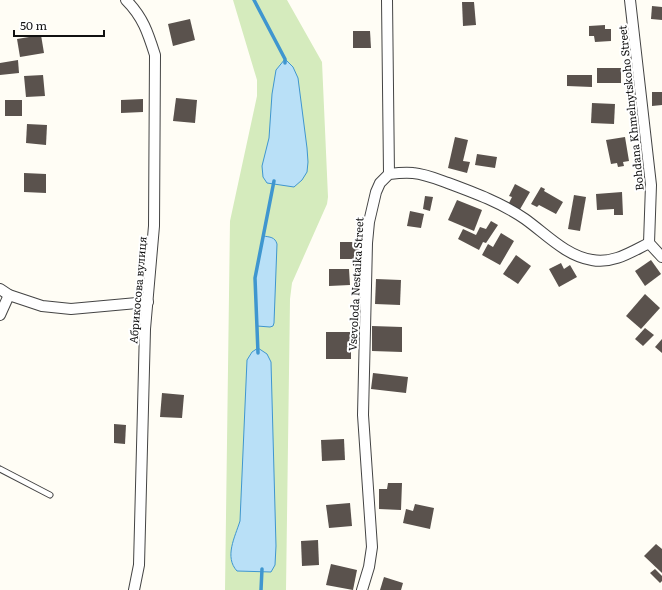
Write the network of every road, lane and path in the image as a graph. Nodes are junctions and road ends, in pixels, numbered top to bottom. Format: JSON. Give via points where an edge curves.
{"nodes":[{"id":1,"x":126,"y":0,"type":"edge"},
{"id":2,"x":387,"y":0,"type":"edge"},
{"id":3,"x":630,"y":0,"type":"edge"},
{"id":4,"x":389,"y":174,"type":"junction"},
{"id":5,"x":649,"y":243,"type":"junction"},
{"id":6,"x":662,"y":257,"type":"edge"},
{"id":7,"x":0,"y":289,"type":"edge"},
{"id":8,"x":10,"y":295,"type":"junction"},
{"id":9,"x":148,"y":302,"type":"junction"},
{"id":10,"x":0,"y":315,"type":"edge"},
{"id":11,"x":0,"y":469,"type":"edge"},
{"id":12,"x":50,"y":495,"type":"dead end"},
{"id":13,"x":134,"y":590,"type":"edge"},
{"id":14,"x":362,"y":590,"type":"edge"}],
"edges":[{"from":1,"to":9,"type":"street","name":"Абрикосова вулиця","via":[[135,9],[147,29],[155,55],[154,226]]},
{"from":2,"to":4,"type":"street"},
{"from":3,"to":5,"type":"street","name":"Bohdana Khmelnytskoho Street","via":[[651,185]]},
{"from":4,"to":5,"type":"street","via":[[422,174],[470,192],[512,211],[566,249],[593,261],[618,258]]},
{"from":4,"to":14,"type":"street","name":"Vsevoloda Nestaika Street","via":[[380,183],[376,192],[368,222],[363,407],[372,548]]},
{"from":5,"to":6,"type":"street"},
{"from":7,"to":8,"type":"street"},
{"from":8,"to":9,"type":"street","via":[[42,306],[71,309]]},
{"from":8,"to":10,"type":"street"},
{"from":9,"to":13,"type":"street","name":"Абрикосова вулиця","via":[[145,329],[139,565]]},
{"from":11,"to":12,"type":"lane"}]}
